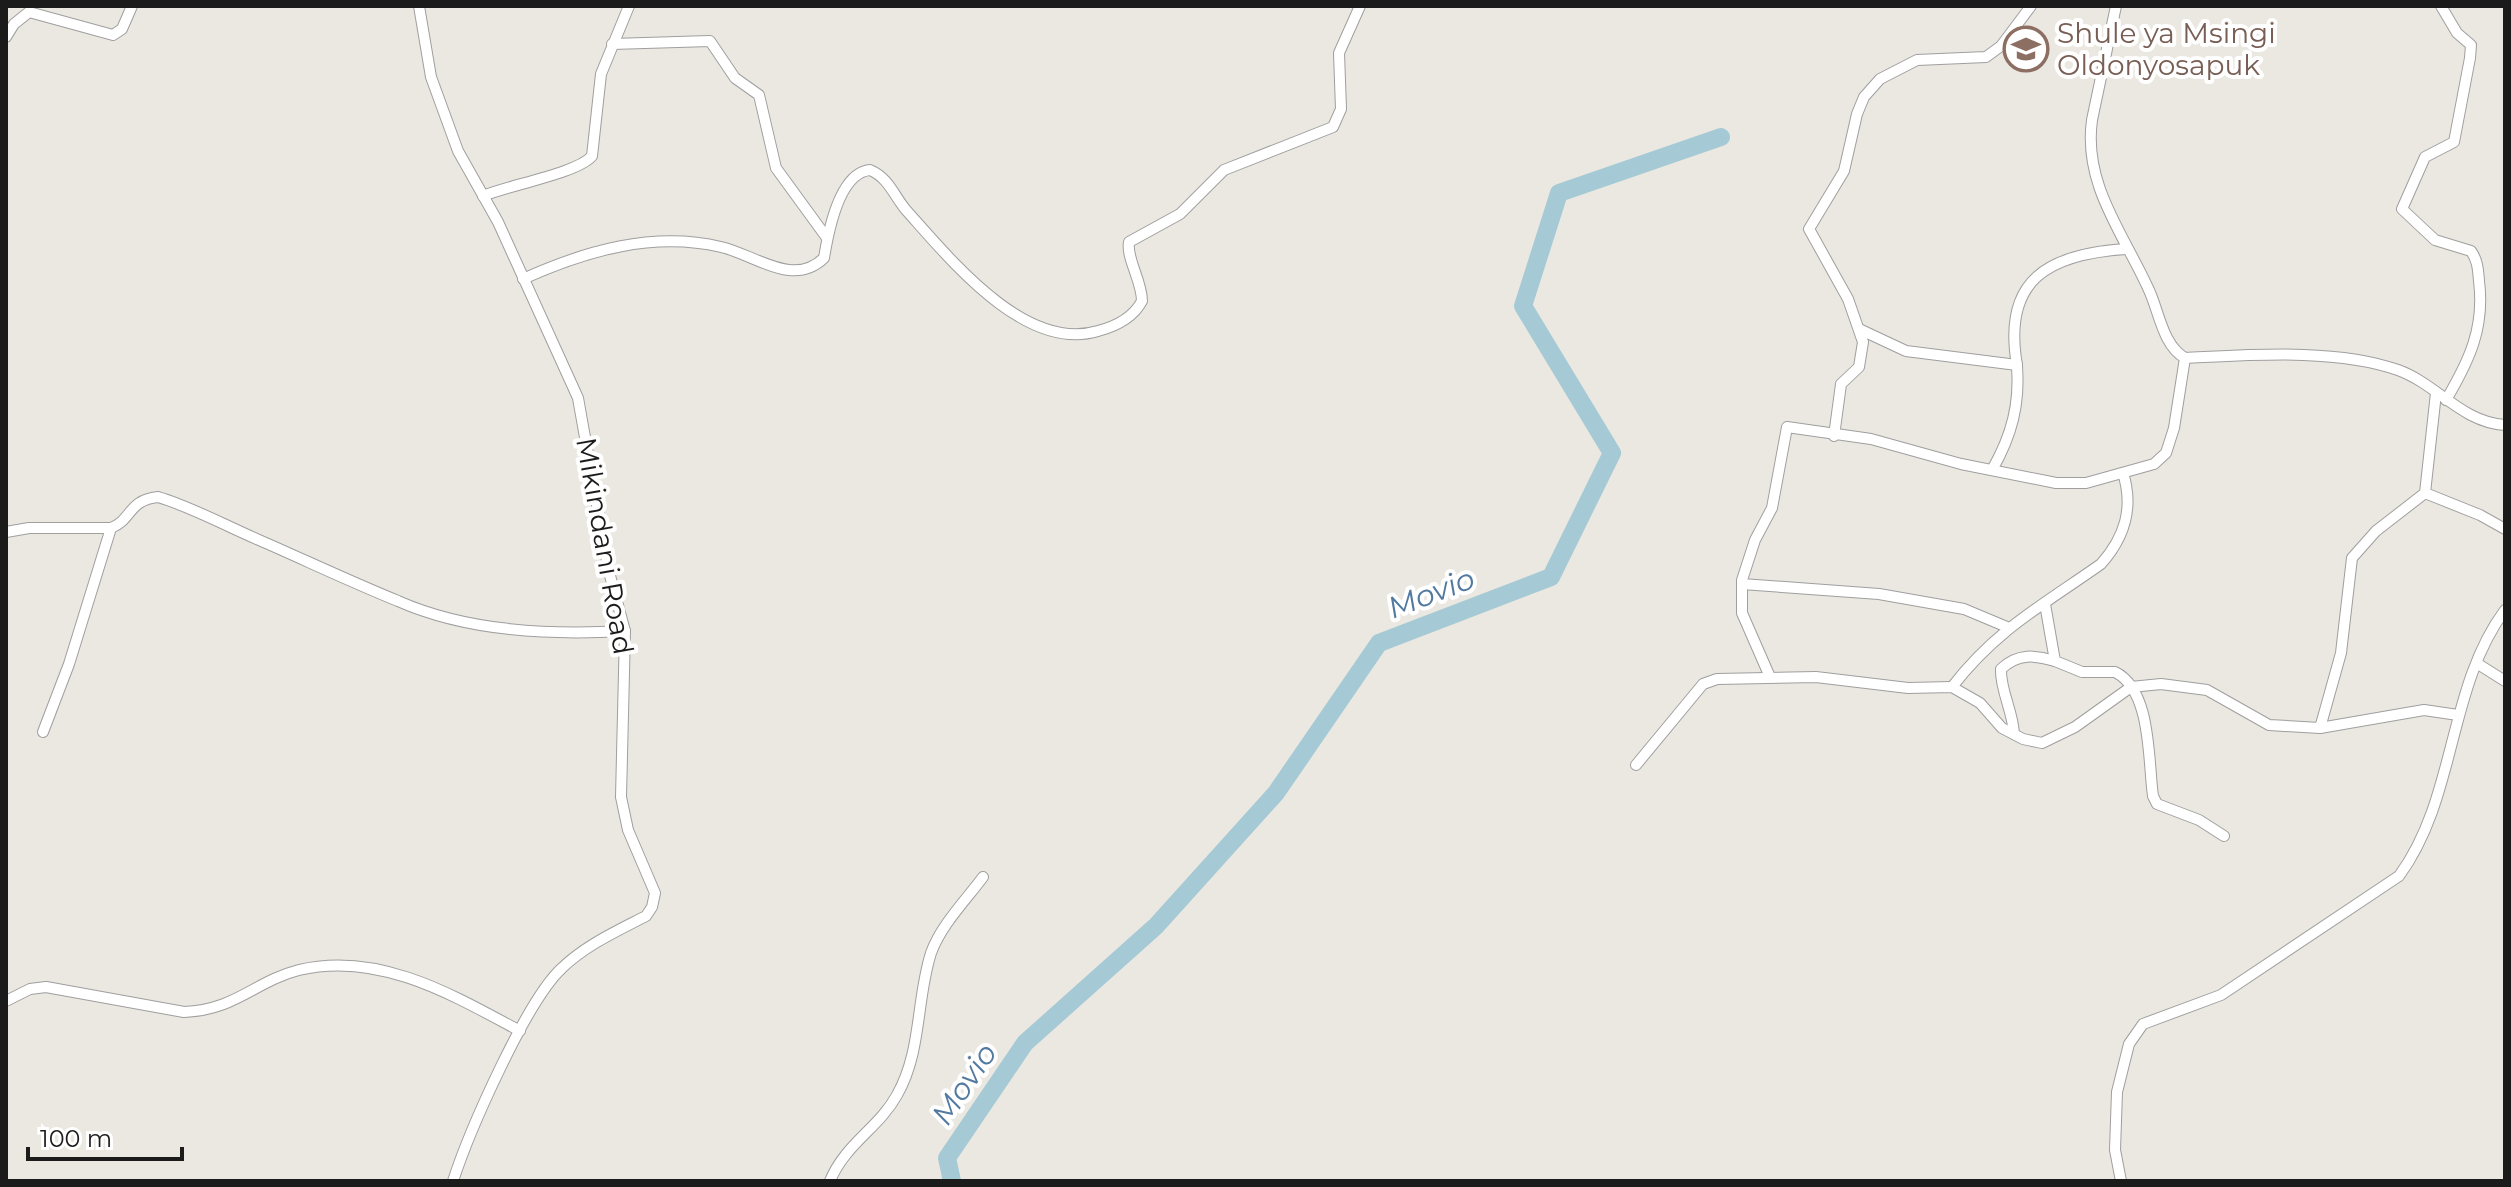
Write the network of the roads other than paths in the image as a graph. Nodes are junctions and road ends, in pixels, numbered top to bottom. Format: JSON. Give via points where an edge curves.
{"nodes":[{"id":1,"x":132,"y":6,"type":"edge"},
{"id":2,"x":419,"y":6,"type":"edge"},
{"id":3,"x":629,"y":6,"type":"edge"},
{"id":4,"x":1360,"y":6,"type":"edge"},
{"id":5,"x":2031,"y":6,"type":"edge"},
{"id":6,"x":2116,"y":6,"type":"edge"},
{"id":7,"x":2441,"y":6,"type":"edge"},
{"id":8,"x":6,"y":37,"type":"edge"},
{"id":9,"x":612,"y":44,"type":"junction"},
{"id":10,"x":483,"y":196,"type":"junction"},
{"id":11,"x":827,"y":238,"type":"junction"},
{"id":12,"x":2126,"y":249,"type":"junction"},
{"id":13,"x":523,"y":279,"type":"junction"},
{"id":14,"x":1859,"y":329,"type":"junction"},
{"id":15,"x":2185,"y":358,"type":"junction"},
{"id":16,"x":2017,"y":365,"type":"junction"},
{"id":17,"x":2436,"y":393,"type":"junction"},
{"id":18,"x":2446,"y":400,"type":"junction"},
{"id":19,"x":2505,"y":425,"type":"edge"},
{"id":20,"x":1834,"y":436,"type":"junction"},
{"id":21,"x":1992,"y":470,"type":"junction"},
{"id":22,"x":2123,"y":473,"type":"junction"},
{"id":23,"x":2425,"y":493,"type":"junction"},
{"id":24,"x":111,"y":528,"type":"junction"},
{"id":25,"x":2505,"y":529,"type":"edge"},
{"id":26,"x":6,"y":532,"type":"edge"},
{"id":27,"x":1742,"y":584,"type":"junction"},
{"id":28,"x":2045,"y":604,"type":"junction"},
{"id":29,"x":2505,"y":610,"type":"edge"},
{"id":30,"x":2007,"y":627,"type":"junction"},
{"id":31,"x":625,"y":631,"type":"junction"},
{"id":32,"x":2055,"y":661,"type":"junction"},
{"id":33,"x":2478,"y":664,"type":"junction"},
{"id":34,"x":1770,"y":677,"type":"junction"},
{"id":35,"x":2505,"y":681,"type":"edge"},
{"id":36,"x":1952,"y":687,"type":"junction"},
{"id":37,"x":2131,"y":687,"type":"junction"},
{"id":38,"x":2458,"y":715,"type":"junction"},
{"id":39,"x":2320,"y":728,"type":"junction"},
{"id":40,"x":43,"y":732,"type":"dead end"},
{"id":41,"x":2014,"y":734,"type":"junction"},
{"id":42,"x":1636,"y":765,"type":"dead end"},
{"id":43,"x":2224,"y":836,"type":"dead end"},
{"id":44,"x":983,"y":877,"type":"dead end"},
{"id":45,"x":6,"y":1001,"type":"edge"},
{"id":46,"x":520,"y":1031,"type":"junction"},
{"id":47,"x":453,"y":1181,"type":"edge"},
{"id":48,"x":830,"y":1181,"type":"edge"},
{"id":49,"x":2121,"y":1181,"type":"edge"}],
"edges":[{"from":1,"to":8,"type":"street","via":[[122,29],[113,35],[29,12]]},
{"from":2,"to":10,"type":"street","name":"Mikindani Road","via":[[431,77],[458,151]]},
{"from":3,"to":9,"type":"street"},
{"from":4,"to":11,"type":"street","via":[[1339,53],[1341,109],[1333,127],[1224,170],[1180,214],[1129,242],[1142,301],[1126,319],[1104,330],[1067,336],[1004,308],[936,244],[885,179],[870,170],[858,173],[846,190]]},
{"from":5,"to":14,"type":"street","via":[[1994,54],[1917,60],[1887,73],[1864,97],[1844,171],[1809,229]]},
{"from":6,"to":12,"type":"street","via":[[2090,135],[2102,199]]},
{"from":7,"to":18,"type":"street","via":[[2471,45],[2454,142],[2425,157],[2402,209],[2435,240],[2471,251],[2477,262],[2481,315],[2476,344]]},
{"from":9,"to":10,"type":"street","via":[[598,85],[592,156],[587,162]]},
{"from":9,"to":11,"type":"street","via":[[710,41],[735,78],[759,95],[776,168]]},
{"from":10,"to":13,"type":"street","name":"Mikindani Road"},
{"from":11,"to":13,"type":"street","via":[[824,258],[798,273],[722,247],[663,241],[580,255]]},
{"from":12,"to":15,"type":"street","via":[[2173,349]]},
{"from":12,"to":16,"type":"street","via":[[2071,256],[2039,274],[2019,303]]},
{"from":13,"to":31,"type":"street","name":"Mikindani Road","via":[[578,398],[609,572]]},
{"from":14,"to":16,"type":"street","via":[[1906,351]]},
{"from":14,"to":20,"type":"street","via":[[1863,358],[1841,384]]},
{"from":15,"to":17,"type":"street","via":[[2265,354],[2364,363],[2400,371]]},
{"from":15,"to":22,"type":"street","via":[[2166,453],[2154,464]]},
{"from":16,"to":21,"type":"street","via":[[2015,418]]},
{"from":17,"to":18,"type":"street"},
{"from":17,"to":23,"type":"street"},
{"from":18,"to":19,"type":"street","via":[[2478,420]]},
{"from":20,"to":21,"type":"street","via":[[1871,439]]},
{"from":20,"to":27,"type":"street","via":[[1792,426],[1785,430],[1772,508],[1755,540]]},
{"from":21,"to":22,"type":"street","via":[[2071,484]]},
{"from":22,"to":28,"type":"street","via":[[2129,502],[2120,540],[2101,564]]},
{"from":23,"to":25,"type":"street"},
{"from":23,"to":39,"type":"street","via":[[2376,531],[2352,558],[2339,662]]},
{"from":24,"to":26,"type":"street"},
{"from":24,"to":31,"type":"street","via":[[132,506],[158,497],[429,611],[547,633]]},
{"from":24,"to":40,"type":"street"},
{"from":27,"to":30,"type":"street","via":[[1879,594],[1964,609]]},
{"from":27,"to":34,"type":"street","via":[[1742,613]]},
{"from":28,"to":30,"type":"street"},
{"from":28,"to":32,"type":"street"},
{"from":29,"to":33,"type":"street"},
{"from":30,"to":36,"type":"street"},
{"from":31,"to":46,"type":"street","name":"Mikindani Road","via":[[621,797],[628,830],[655,893],[652,907],[646,916],[559,970]]},
{"from":32,"to":37,"type":"street","via":[[2082,672],[2115,672]]},
{"from":32,"to":41,"type":"street","via":[[2024,656],[2001,669]]},
{"from":33,"to":35,"type":"street"},
{"from":33,"to":38,"type":"street"},
{"from":34,"to":36,"type":"street"},
{"from":34,"to":42,"type":"street","via":[[1706,682]]},
{"from":36,"to":41,"type":"street","via":[[1968,693],[1991,719]]},
{"from":37,"to":39,"type":"street","via":[[2194,686],[2269,725]]},
{"from":37,"to":41,"type":"street","via":[[2058,737],[2042,743]]},
{"from":37,"to":43,"type":"street","via":[[2144,721],[2157,804]]},
{"from":38,"to":39,"type":"street","via":[[2424,710]]},
{"from":38,"to":49,"type":"street","via":[[2449,761],[2399,876],[2221,995],[2156,1017],[2134,1034],[2114,1119]]},
{"from":44,"to":48,"type":"street","via":[[935,943],[915,1046],[898,1095],[845,1152]]},
{"from":45,"to":46,"type":"street","via":[[46,987],[200,1011],[234,1003],[299,970],[353,968],[397,972]]},
{"from":46,"to":47,"type":"street","name":"Mikindani Road"}]}
